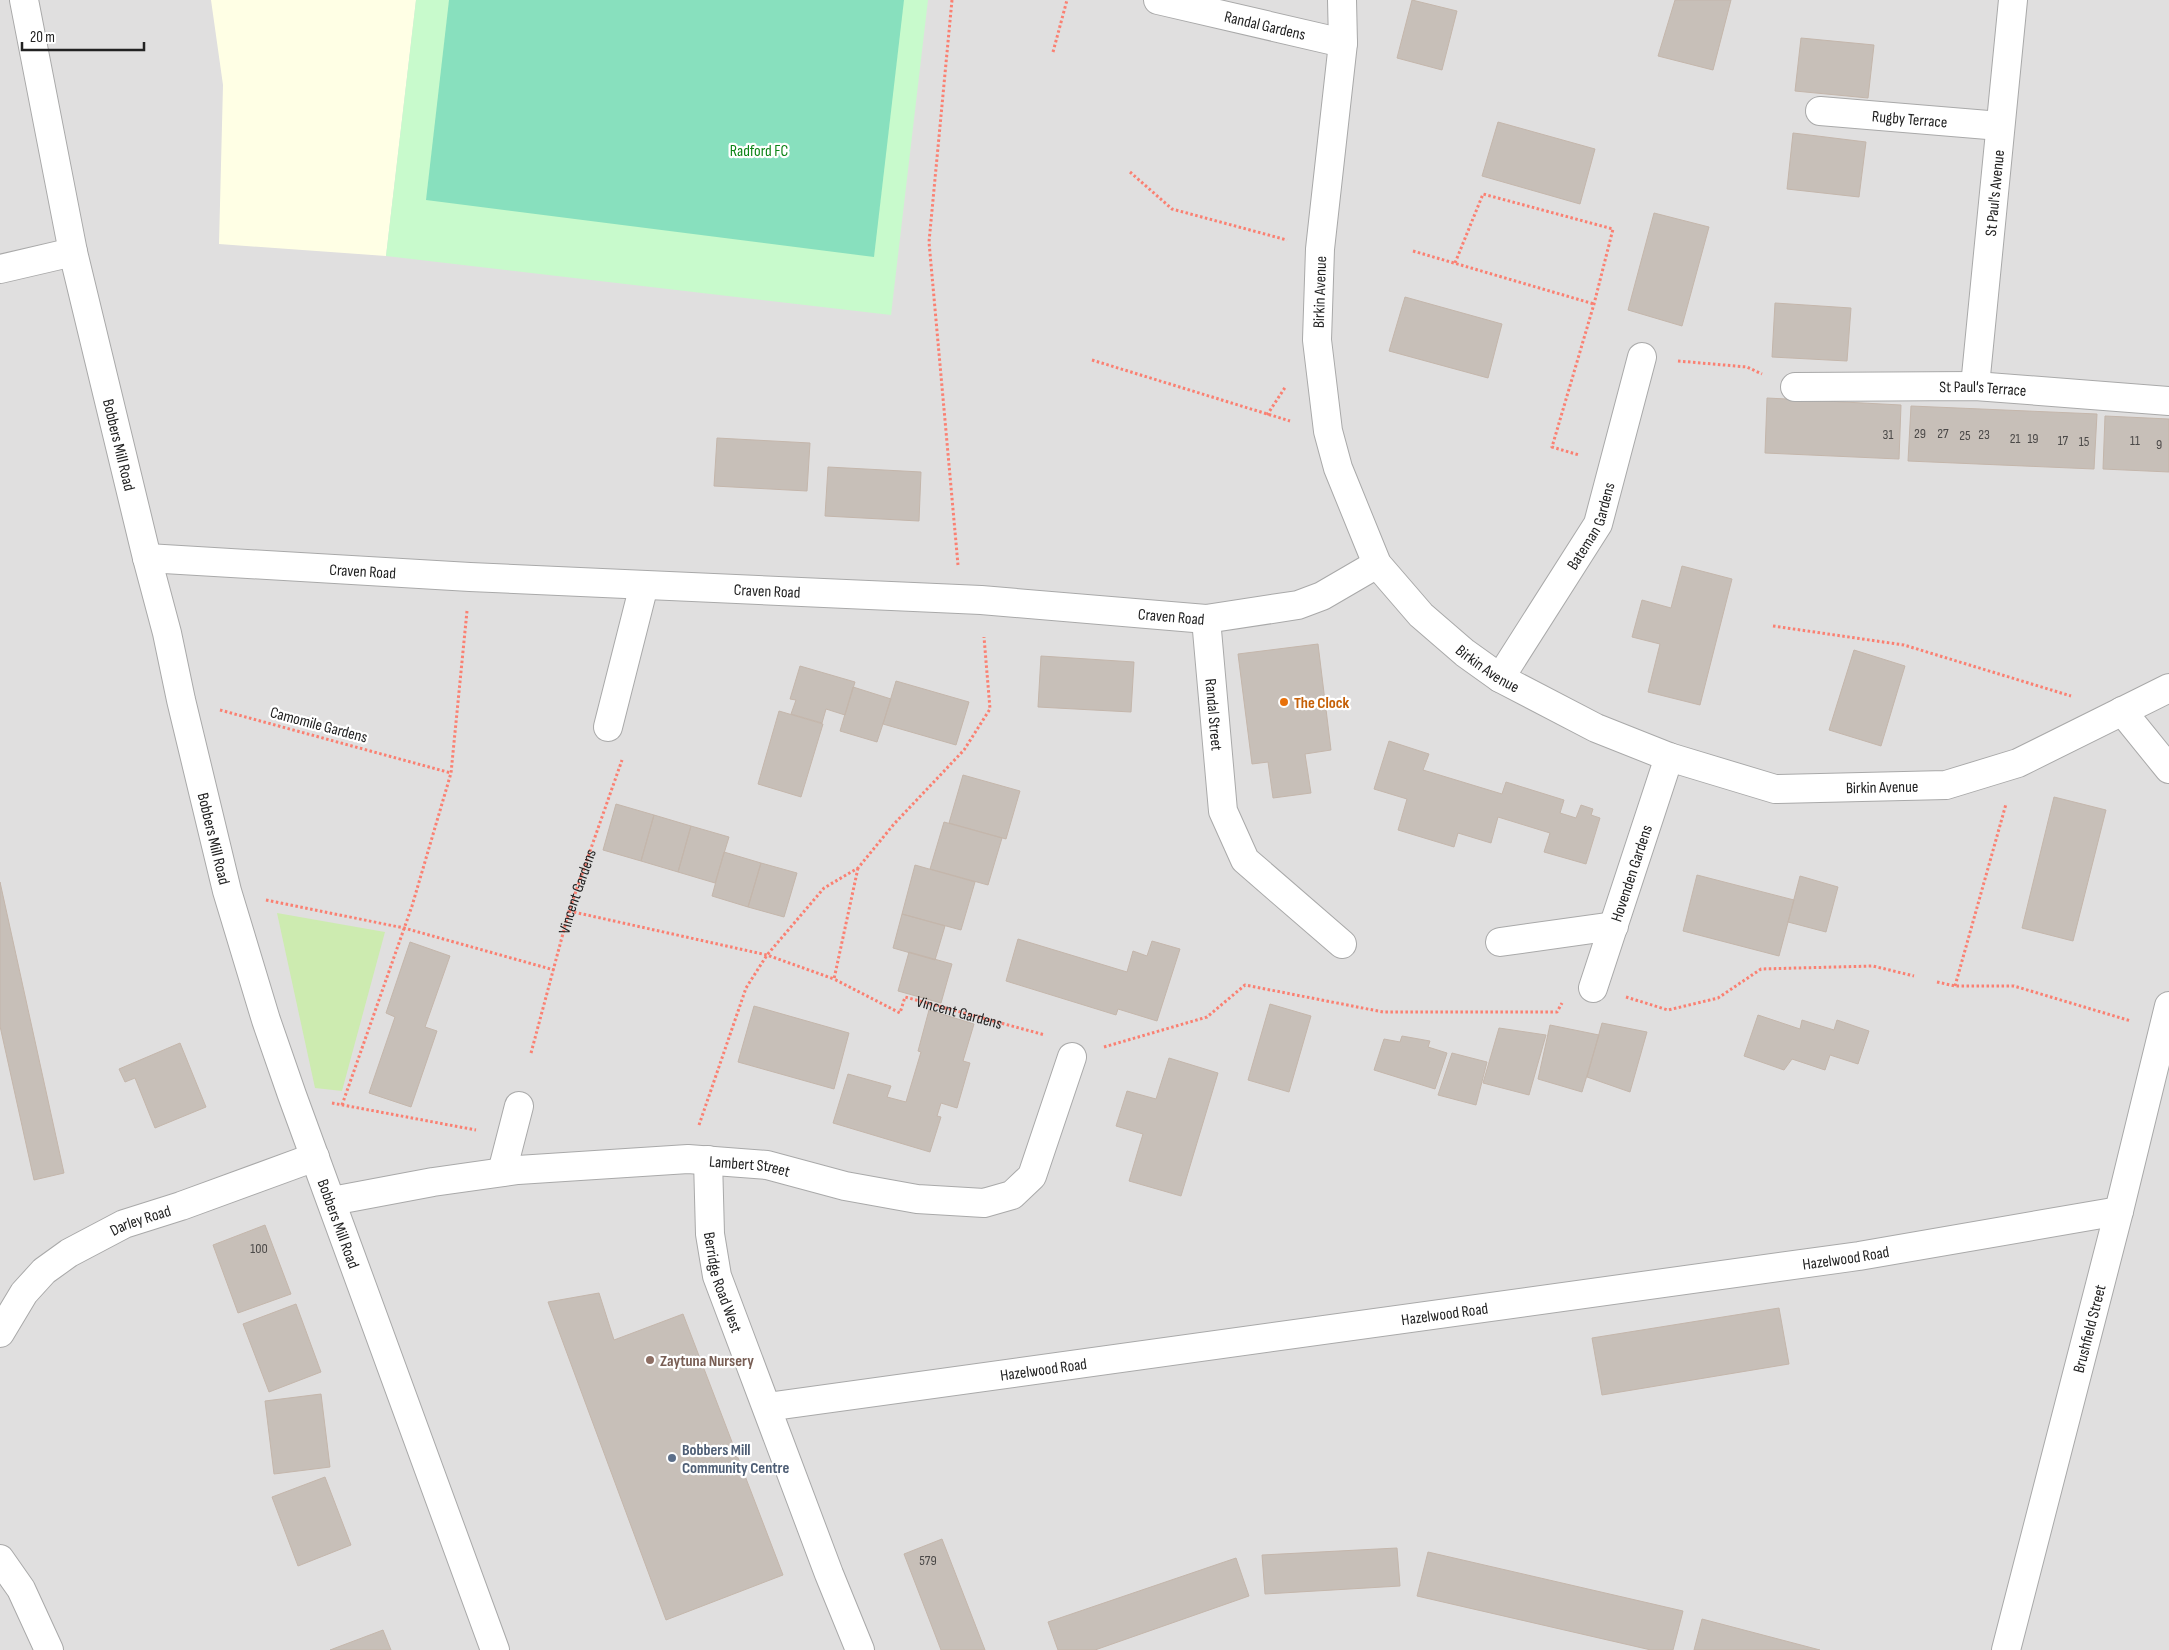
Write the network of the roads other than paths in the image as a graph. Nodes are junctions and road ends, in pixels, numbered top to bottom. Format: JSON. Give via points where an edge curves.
{"nodes":[{"id":1,"x":24,"y":0,"type":"edge"},
{"id":2,"x":1158,"y":0,"type":"edge"},
{"id":3,"x":1342,"y":0,"type":"edge"},
{"id":4,"x":2012,"y":0,"type":"edge"},
{"id":5,"x":1343,"y":43,"type":"junction"},
{"id":6,"x":1820,"y":111,"type":"dead end"},
{"id":7,"x":2000,"y":126,"type":"junction"},
{"id":8,"x":73,"y":252,"type":"junction"},
{"id":9,"x":0,"y":269,"type":"edge"},
{"id":10,"x":1642,"y":357,"type":"road end"},
{"id":11,"x":1975,"y":386,"type":"junction"},
{"id":12,"x":1795,"y":387,"type":"road end"},
{"id":13,"x":2169,"y":401,"type":"edge"},
{"id":14,"x":147,"y":558,"type":"junction"},
{"id":15,"x":1377,"y":564,"type":"junction"},
{"id":16,"x":644,"y":586,"type":"junction"},
{"id":17,"x":1206,"y":619,"type":"junction"},
{"id":18,"x":1500,"y":678,"type":"junction"},
{"id":19,"x":2169,"y":688,"type":"edge"},
{"id":20,"x":2122,"y":711,"type":"junction"},
{"id":21,"x":608,"y":727,"type":"dead end"},
{"id":22,"x":1669,"y":757,"type":"junction"},
{"id":23,"x":2169,"y":769,"type":"edge"},
{"id":24,"x":1614,"y":926,"type":"junction"},
{"id":25,"x":1500,"y":942,"type":"dead end"},
{"id":26,"x":1342,"y":944,"type":"dead end"},
{"id":27,"x":1593,"y":988,"type":"road end"},
{"id":28,"x":2166,"y":1018,"type":"edge"},
{"id":29,"x":1084,"y":1053,"type":"road end"},
{"id":30,"x":519,"y":1106,"type":"dead end"},
{"id":31,"x":315,"y":1157,"type":"junction"},
{"id":32,"x":698,"y":1160,"type":"junction"},
{"id":33,"x":502,"y":1172,"type":"junction"},
{"id":34,"x":332,"y":1201,"type":"junction"},
{"id":35,"x":2119,"y":1211,"type":"junction"},
{"id":36,"x":0,"y":1333,"type":"edge"},
{"id":37,"x":767,"y":1407,"type":"junction"},
{"id":38,"x":0,"y":1559,"type":"edge"},
{"id":39,"x":49,"y":1650,"type":"edge"},
{"id":40,"x":495,"y":1650,"type":"edge"},
{"id":41,"x":860,"y":1650,"type":"edge"},
{"id":42,"x":2006,"y":1650,"type":"edge"}],
"edges":[{"from":1,"to":8,"type":"street","name":"Bobbers Mill Road"},
{"from":2,"to":5,"type":"street","name":"Randal Gardens"},
{"from":3,"to":5,"type":"street","name":"Birkin Avenue"},
{"from":4,"to":7,"type":"street","name":"St Paul's Avenue"},
{"from":5,"to":15,"type":"street","name":"Birkin Avenue","via":[[1320,249],[1317,340],[1328,431],[1338,468]]},
{"from":6,"to":7,"type":"street","name":"Rugby Terrace"},
{"from":7,"to":11,"type":"street","name":"St Paul's Avenue"},
{"from":8,"to":9,"type":"street"},
{"from":8,"to":14,"type":"street","name":"Bobbers Mill Road"},
{"from":10,"to":18,"type":"street","name":"Bateman Gardens","via":[[1598,524]]},
{"from":11,"to":12,"type":"street","name":"St Paul's Terrace"},
{"from":11,"to":13,"type":"street","name":"St Paul's Terrace"},
{"from":14,"to":16,"type":"street","name":"Craven Road"},
{"from":14,"to":31,"type":"street","name":"Bobbers Mill Road","via":[[227,892],[266,1020]]},
{"from":15,"to":17,"type":"street","name":"Craven Road","via":[[1322,596],[1298,605]]},
{"from":15,"to":18,"type":"street","name":"Birkin Avenue","via":[[1421,615]]},
{"from":16,"to":17,"type":"street","name":"Craven Road","via":[[971,600]]},
{"from":16,"to":21,"type":"street"},
{"from":17,"to":26,"type":"street","name":"Randal Street","via":[[1223,811],[1245,860]]},
{"from":18,"to":22,"type":"street","name":"Birkin Avenue","via":[[1596,728]]},
{"from":19,"to":20,"type":"street","name":"Birkin Avenue"},
{"from":20,"to":22,"type":"street","name":"Birkin Avenue","via":[[2018,763],[1946,785],[1775,789]]},
{"from":20,"to":23,"type":"street"},
{"from":22,"to":24,"type":"street","name":"Hovenden Gardens"},
{"from":24,"to":25,"type":"street"},
{"from":24,"to":27,"type":"street","name":"Hovenden Gardens"},
{"from":28,"to":35,"type":"street","name":"Brushfield Street"},
{"from":29,"to":32,"type":"street","name":"Lambert Street","via":[[1032,1176],[1012,1195],[984,1203],[916,1199],[845,1186],[767,1165]]},
{"from":30,"to":33,"type":"street"},
{"from":31,"to":34,"type":"street","name":"Bobbers Mill Road"},
{"from":31,"to":36,"type":"street","name":"Darley Road","via":[[124,1224],[68,1253],[44,1271],[24,1293]]},
{"from":32,"to":33,"type":"street","name":"Lambert Street"},
{"from":32,"to":37,"type":"street","name":"Berridge Road West","via":[[717,1276]]},
{"from":33,"to":34,"type":"street","name":"Lambert Street"},
{"from":34,"to":40,"type":"street","name":"Bobbers Mill Road"},
{"from":35,"to":37,"type":"street","name":"Hazelwood Road","via":[[1859,1256]]},
{"from":35,"to":42,"type":"street","name":"Brushfield Street"},
{"from":37,"to":41,"type":"street","name":"Berridge Road West"},
{"from":38,"to":39,"type":"street","via":[[21,1588]]}]}
